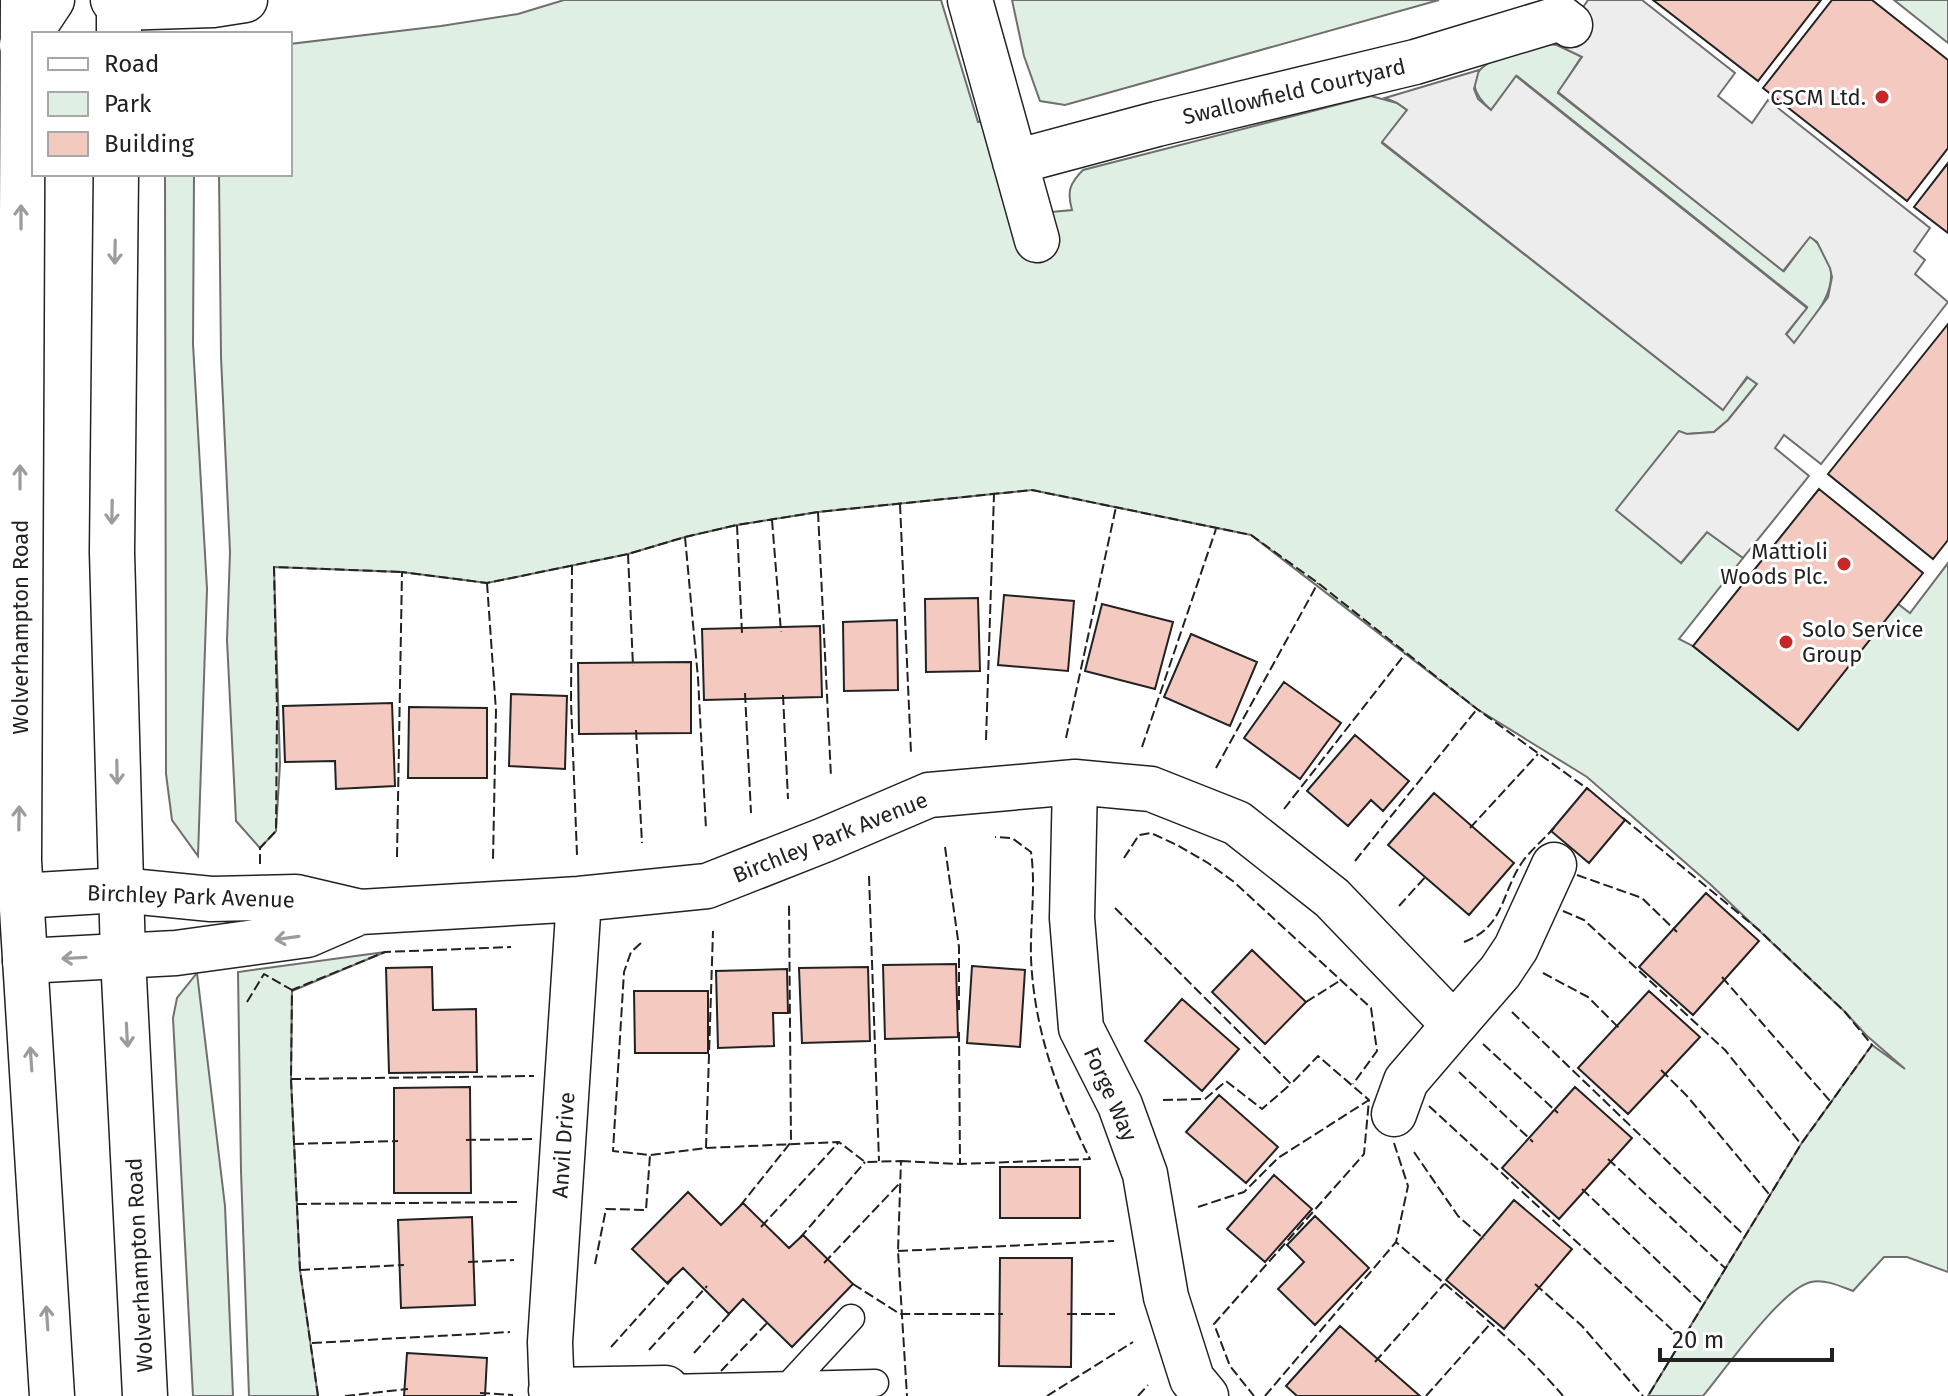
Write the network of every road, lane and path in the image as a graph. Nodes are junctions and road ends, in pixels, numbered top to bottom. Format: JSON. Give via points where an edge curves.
{"nodes":[{"id":1,"x":23,"y":0,"type":"edge"},
{"id":2,"x":52,"y":0,"type":"edge"},
{"id":3,"x":245,"y":0,"type":"edge"},
{"id":4,"x":970,"y":0,"type":"edge"},
{"id":5,"x":118,"y":10,"type":"edge"},
{"id":6,"x":1570,"y":25,"type":"dead end"},
{"id":7,"x":22,"y":45,"type":"junction"},
{"id":8,"x":1015,"y":162,"type":"junction"},
{"id":9,"x":116,"y":176,"type":"edge"},
{"id":10,"x":1037,"y":240,"type":"dead end"},
{"id":11,"x":10,"y":568,"type":"edge"},
{"id":12,"x":1075,"y":782,"type":"junction"},
{"id":13,"x":1554,"y":865,"type":"dead end"},
{"id":14,"x":120,"y":890,"type":"junction"},
{"id":15,"x":20,"y":896,"type":"junction"},
{"id":16,"x":579,"y":899,"type":"junction"},
{"id":17,"x":360,"y":912,"type":"junction"},
{"id":18,"x":123,"y":957,"type":"junction"},
{"id":19,"x":25,"y":961,"type":"junction"},
{"id":20,"x":1454,"y":1025,"type":"junction"},
{"id":21,"x":1394,"y":1114,"type":"dead end"},
{"id":22,"x":851,"y":1318,"type":"dead end"},
{"id":23,"x":875,"y":1383,"type":"dead end"},
{"id":24,"x":666,"y":1388,"type":"joint"},
{"id":25,"x":788,"y":1389,"type":"edge"},
{"id":26,"x":552,"y":1393,"type":"edge"},
{"id":27,"x":52,"y":1396,"type":"edge"},
{"id":28,"x":145,"y":1396,"type":"edge"},
{"id":29,"x":1206,"y":1396,"type":"edge"}],
"edges":[{"from":1,"to":7,"type":"main road","name":"Wolverhampton Road"},
{"from":2,"to":7,"type":"main road"},
{"from":3,"to":5,"type":"main road"},
{"from":4,"to":8,"type":"main road"},
{"from":6,"to":8,"type":"main road","name":"Swallowfield Courtyard","via":[[1561,18],[1415,62]]},
{"from":11,"to":7,"type":"main road","name":"Wolverhampton Road","one_way":true},
{"from":8,"to":10,"type":"main road"},
{"from":9,"to":14,"type":"main road","name":"Wolverhampton Road","one_way":true,"via":[[112,552]]},
{"from":15,"to":11,"type":"main road","name":"Wolverhampton Road","one_way":true},
{"from":12,"to":16,"type":"main road","name":"Birchley Park Avenue","via":[[929,795],[707,886]]},
{"from":12,"to":20,"type":"main road","name":"Birchley Park Avenue","via":[[1151,789],[1237,823],[1332,898]]},
{"from":12,"to":29,"type":"main road","name":"Forge Way","via":[[1072,918],[1081,1028],[1120,1105],[1145,1174],[1166,1297],[1192,1379]]},
{"from":13,"to":20,"type":"main road","via":[[1516,948]]},
{"from":14,"to":15,"type":"main road","name":"Birchley Park Avenue"},
{"from":14,"to":17,"type":"main road","name":"Birchley Park Avenue","via":[[211,899],[296,897]]},
{"from":14,"to":18,"type":"main road","name":"Wolverhampton Road"},
{"from":15,"to":19,"type":"main road","name":"Wolverhampton Road"},
{"from":16,"to":17,"type":"main road","name":"Birchley Park Avenue"},
{"from":16,"to":26,"type":"main road","name":"Anvil Drive","via":[[550,1342]]},
{"from":17,"to":18,"type":"main road","name":"Birchley Park Avenue","one_way":true,"via":[[307,935]]},
{"from":18,"to":19,"type":"main road","name":"Birchley Park Avenue","one_way":true},
{"from":18,"to":28,"type":"main road","name":"Wolverhampton Road","one_way":true},
{"from":27,"to":19,"type":"main road","name":"Wolverhampton Road","one_way":true},
{"from":20,"to":21,"type":"main road","via":[[1406,1081]]},
{"from":22,"to":25,"type":"lane"},
{"from":23,"to":25,"type":"lane","name":"Anvil Drive"},
{"from":24,"to":25,"type":"lane","name":"Anvil Drive"},
{"from":24,"to":26,"type":"main road","name":"Anvil Drive"}]}
